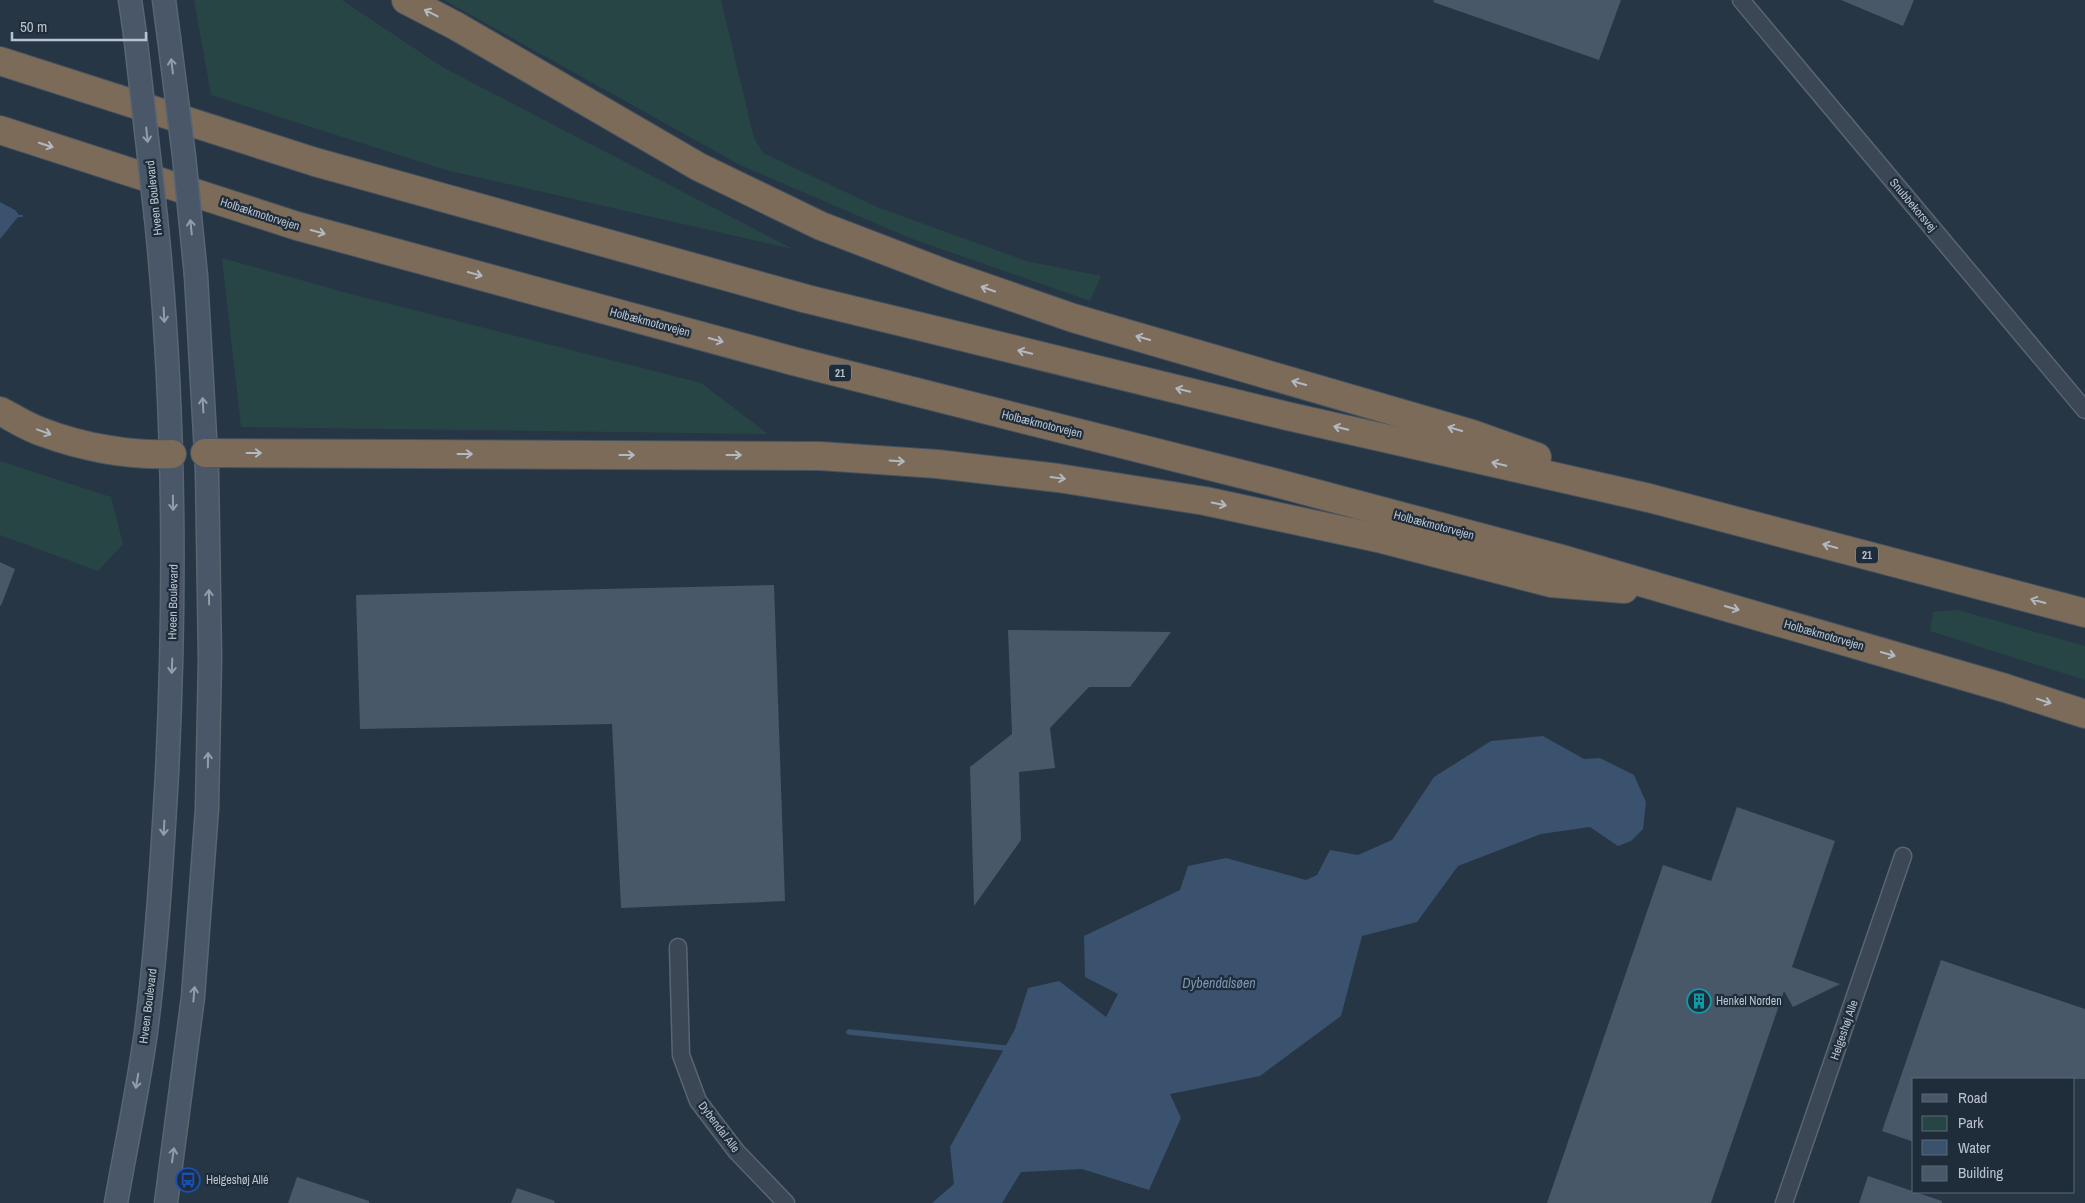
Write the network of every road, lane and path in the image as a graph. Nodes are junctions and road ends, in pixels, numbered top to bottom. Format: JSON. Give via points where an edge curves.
{"nodes":[{"id":1,"x":130,"y":0,"type":"edge"},
{"id":2,"x":164,"y":0,"type":"edge"},
{"id":3,"x":406,"y":0,"type":"edge"},
{"id":4,"x":1741,"y":0,"type":"edge"},
{"id":5,"x":0,"y":61,"type":"edge"},
{"id":6,"x":0,"y":130,"type":"edge"},
{"id":7,"x":2085,"y":410,"type":"edge"},
{"id":8,"x":0,"y":411,"type":"edge"},
{"id":9,"x":205,"y":453,"type":"junction"},
{"id":10,"x":172,"y":454,"type":"junction"},
{"id":11,"x":1649,"y":498,"type":"junction"},
{"id":12,"x":1686,"y":594,"type":"junction"},
{"id":13,"x":2085,"y":613,"type":"edge"},
{"id":14,"x":2085,"y":714,"type":"edge"},
{"id":15,"x":1903,"y":856,"type":"dead end"},
{"id":16,"x":678,"y":947,"type":"dead end"},
{"id":17,"x":116,"y":1203,"type":"edge"},
{"id":18,"x":166,"y":1203,"type":"edge"},
{"id":19,"x":786,"y":1203,"type":"edge"},
{"id":20,"x":1784,"y":1203,"type":"edge"}],
"edges":[{"from":1,"to":10,"type":"street","name":"Hveen Boulevard","one_way":true,"bridge":true,"via":[[161,266]]},
{"from":9,"to":2,"type":"street","one_way":true,"bridge":true,"via":[[196,276]]},
{"from":11,"to":3,"type":"highway","one_way":true,"via":[[1472,434],[1073,318],[821,226],[698,167]]},
{"from":4,"to":7,"type":"street","name":"Snubbekorsvej"},
{"from":11,"to":5,"type":"highway","number":"21","one_way":true,"via":[[1287,416],[807,299],[315,162]]},
{"from":6,"to":12,"type":"highway","name":"Holbækmotorvejen","number":"21","one_way":true,"via":[[307,229],[793,361],[1265,480]]},
{"from":8,"to":10,"type":"highway","one_way":true,"via":[[41,432],[88,446],[155,455]]},
{"from":9,"to":10,"type":"street"},
{"from":9,"to":12,"type":"highway","one_way":true,"via":[[820,456],[937,464],[1058,478],[1205,501],[1378,538],[1551,583]]},
{"from":18,"to":9,"type":"street","one_way":true,"via":[[193,997],[204,855],[210,658]]},
{"from":10,"to":17,"type":"street","name":"Hveen Boulevard","one_way":true,"via":[[172,662],[162,866],[145,1033]]},
{"from":13,"to":11,"type":"highway","number":"21","one_way":true},
{"from":12,"to":14,"type":"highway","name":"Holbækmotorvejen","number":"21","one_way":true},
{"from":15,"to":20,"type":"street","name":"Helgeshøj Alle"},
{"from":16,"to":19,"type":"street","name":"Dybendal Alle","via":[[681,1055],[698,1101],[736,1151]]}]}
